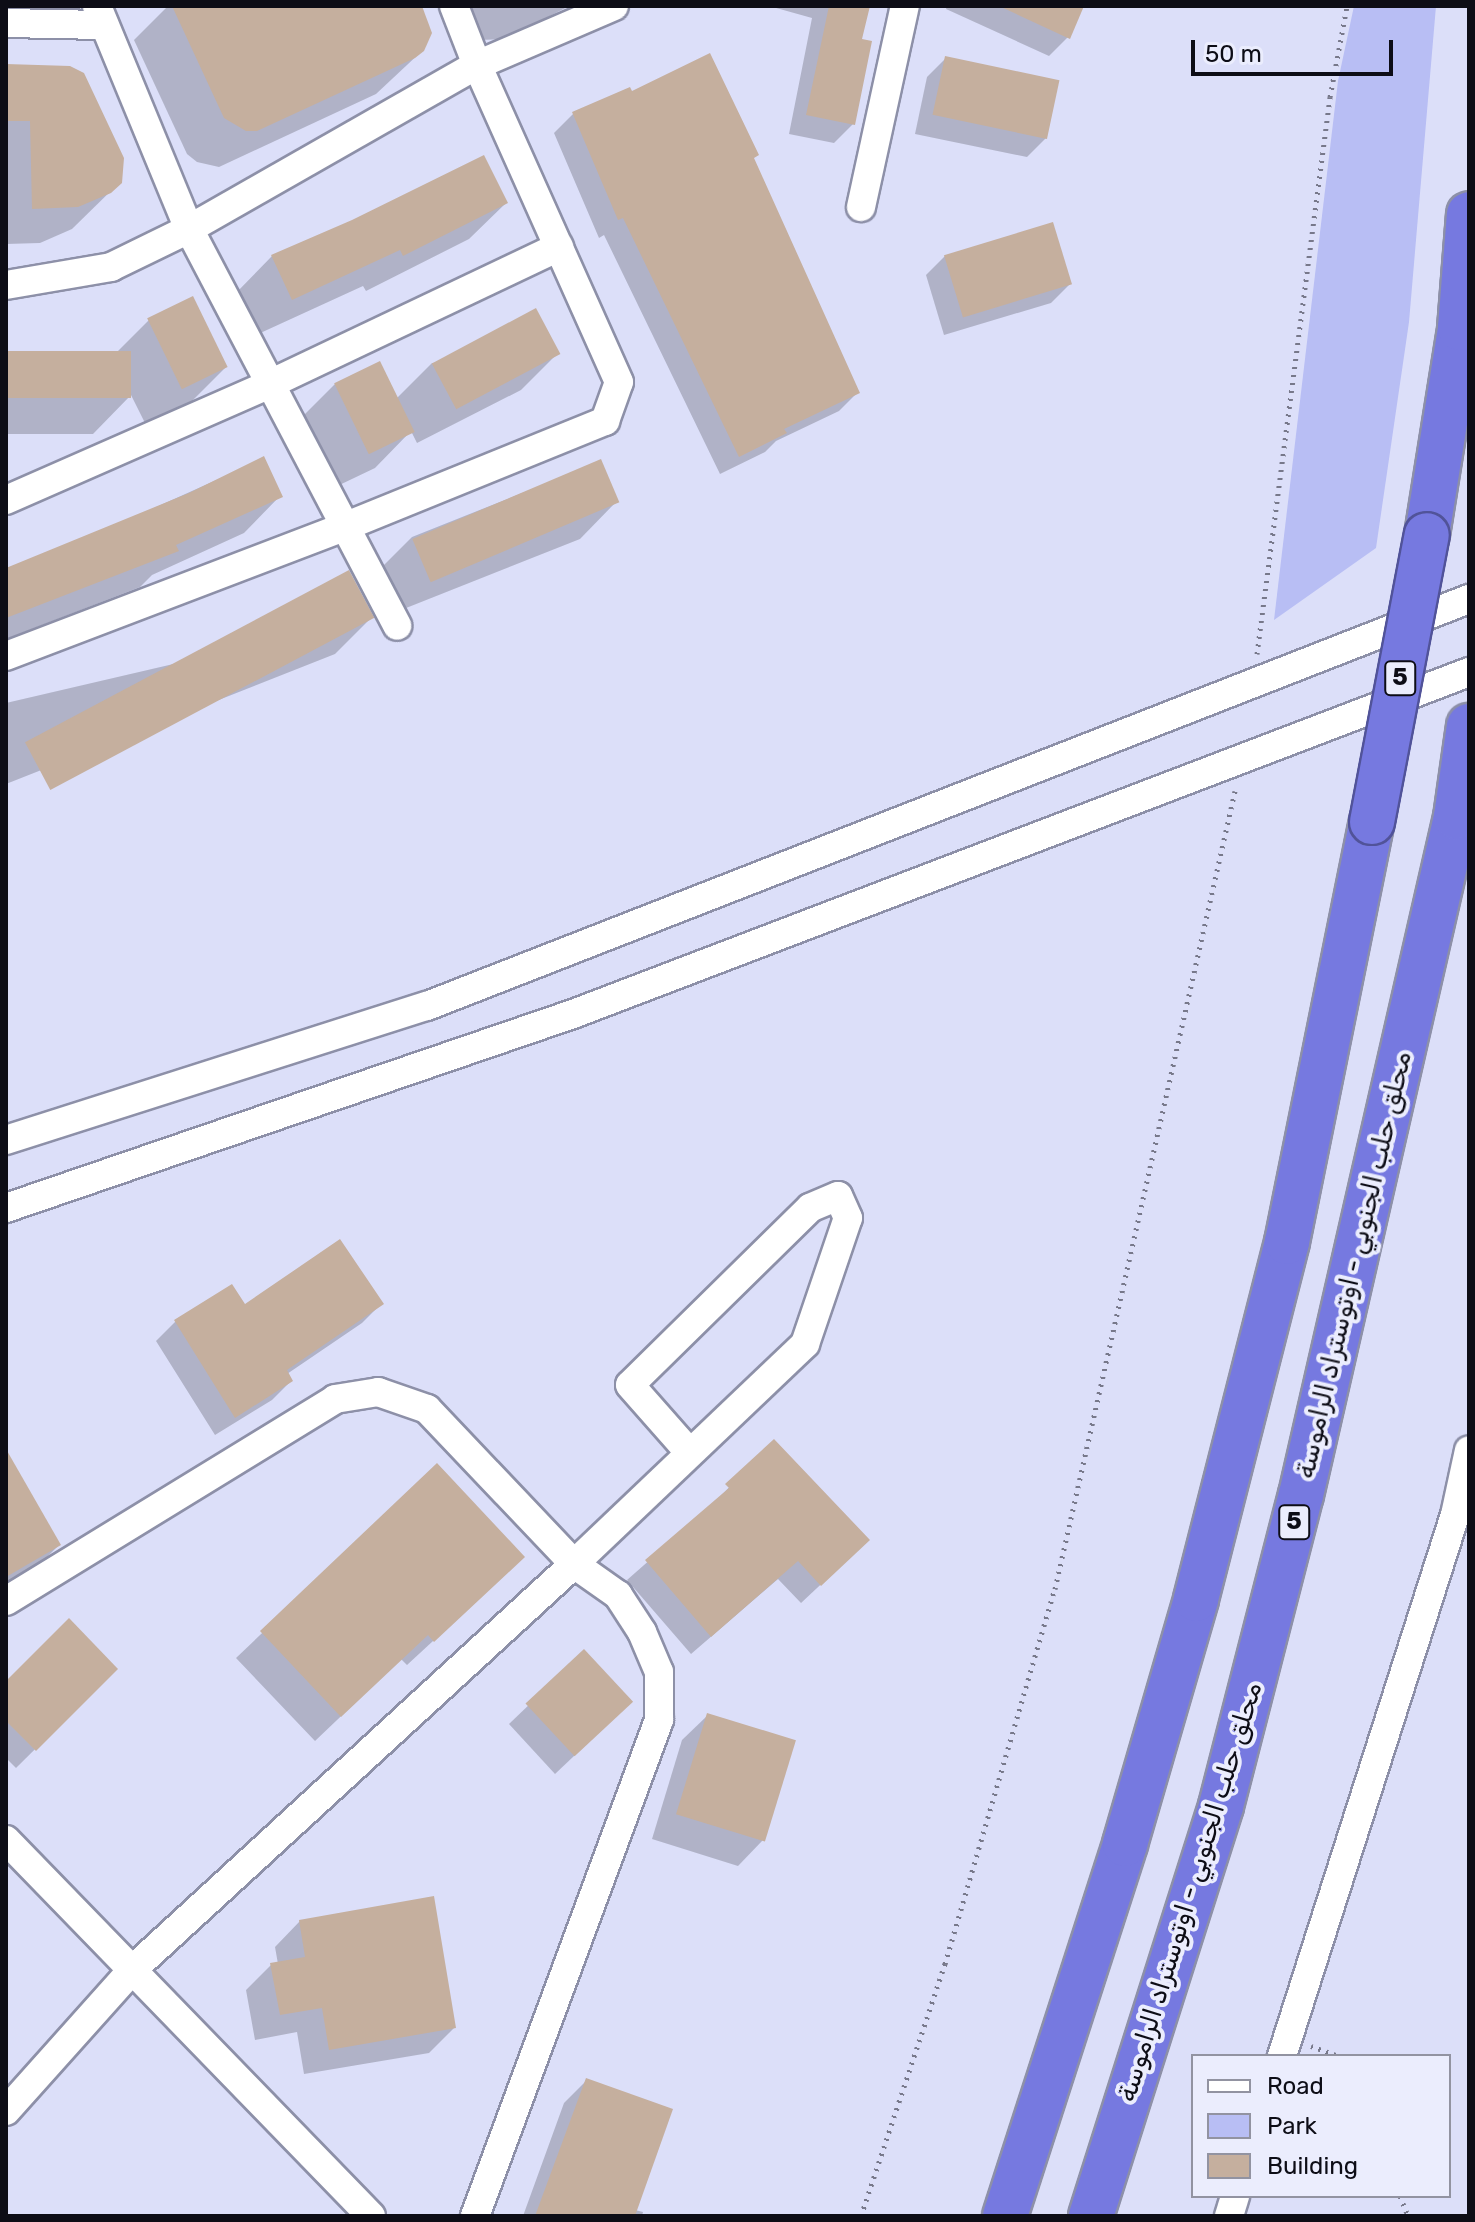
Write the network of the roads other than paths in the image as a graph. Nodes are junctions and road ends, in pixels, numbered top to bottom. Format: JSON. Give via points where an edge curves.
{"nodes":[{"id":1,"x":454,"y":6,"type":"edge"},
{"id":2,"x":614,"y":6,"type":"edge"},
{"id":3,"x":905,"y":6,"type":"edge"},
{"id":4,"x":101,"y":16,"type":"edge"},
{"id":5,"x":6,"y":23,"type":"edge"},
{"id":6,"x":477,"y":65,"type":"junction"},
{"id":7,"x":861,"y":207,"type":"dead end"},
{"id":8,"x":1469,"y":214,"type":"edge"},
{"id":9,"x":189,"y":229,"type":"junction"},
{"id":10,"x":559,"y":247,"type":"junction"},
{"id":11,"x":6,"y":285,"type":"edge"},
{"id":12,"x":270,"y":384,"type":"junction"},
{"id":13,"x":6,"y":500,"type":"edge"},
{"id":14,"x":344,"y":527,"type":"junction"},
{"id":15,"x":1469,"y":599,"type":"edge"},
{"id":16,"x":397,"y":626,"type":"dead end"},
{"id":17,"x":6,"y":656,"type":"edge"},
{"id":18,"x":1469,"y":672,"type":"edge"},
{"id":19,"x":1469,"y":726,"type":"edge"},
{"id":20,"x":6,"y":1140,"type":"edge"},
{"id":21,"x":6,"y":1208,"type":"edge"},
{"id":22,"x":1469,"y":1450,"type":"edge"},
{"id":23,"x":689,"y":1452,"type":"junction"},
{"id":24,"x":574,"y":1564,"type":"junction"},
{"id":25,"x":6,"y":1601,"type":"edge"},
{"id":26,"x":6,"y":1840,"type":"edge"},
{"id":27,"x":131,"y":1971,"type":"junction"},
{"id":28,"x":1283,"y":2054,"type":"edge"},
{"id":29,"x":6,"y":2111,"type":"edge"},
{"id":30,"x":371,"y":2216,"type":"edge"},
{"id":31,"x":475,"y":2216,"type":"edge"},
{"id":32,"x":1005,"y":2216,"type":"edge"},
{"id":33,"x":1091,"y":2216,"type":"edge"}],
"edges":[{"from":1,"to":6,"type":"street"},
{"from":2,"to":6,"type":"street"},
{"from":3,"to":7,"type":"street"},
{"from":4,"to":5,"type":"street"},
{"from":4,"to":9,"type":"street"},
{"from":6,"to":9,"type":"street"},
{"from":6,"to":10,"type":"street"},
{"from":8,"to":32,"type":"highway","number":"5","bridge":true,"via":[[1460,328],[1427,535],[1287,1242],[1196,1599],[1125,1844]]},
{"from":9,"to":11,"type":"street","via":[[111,267]]},
{"from":9,"to":12,"type":"street"},
{"from":10,"to":12,"type":"street"},
{"from":10,"to":14,"type":"street","via":[[619,382],[605,421]]},
{"from":12,"to":13,"type":"street"},
{"from":12,"to":14,"type":"street"},
{"from":14,"to":16,"type":"street"},
{"from":14,"to":17,"type":"street"},
{"from":15,"to":20,"type":"street","via":[[427,1006]]},
{"from":18,"to":21,"type":"street","via":[[573,1014]]},
{"from":19,"to":33,"type":"highway","name":"محلق حلب الجنوبي - اوتوستراد الراموسة","number":"5","via":[[1456,817],[1301,1495],[1225,1791]]},
{"from":22,"to":28,"type":"street","via":[[1455,1515]]},
{"from":23,"to":23,"type":"street","via":[[805,1344],[848,1218],[838,1196],[810,1208],[630,1385]]},
{"from":23,"to":24,"type":"street"},
{"from":24,"to":25,"type":"street","via":[[427,1409],[378,1392],[335,1399]]},
{"from":24,"to":27,"type":"street"},
{"from":24,"to":31,"type":"street","via":[[618,1595],[642,1632],[659,1672],[659,1720]]},
{"from":26,"to":27,"type":"street"},
{"from":27,"to":29,"type":"street"},
{"from":27,"to":30,"type":"street"}]}
